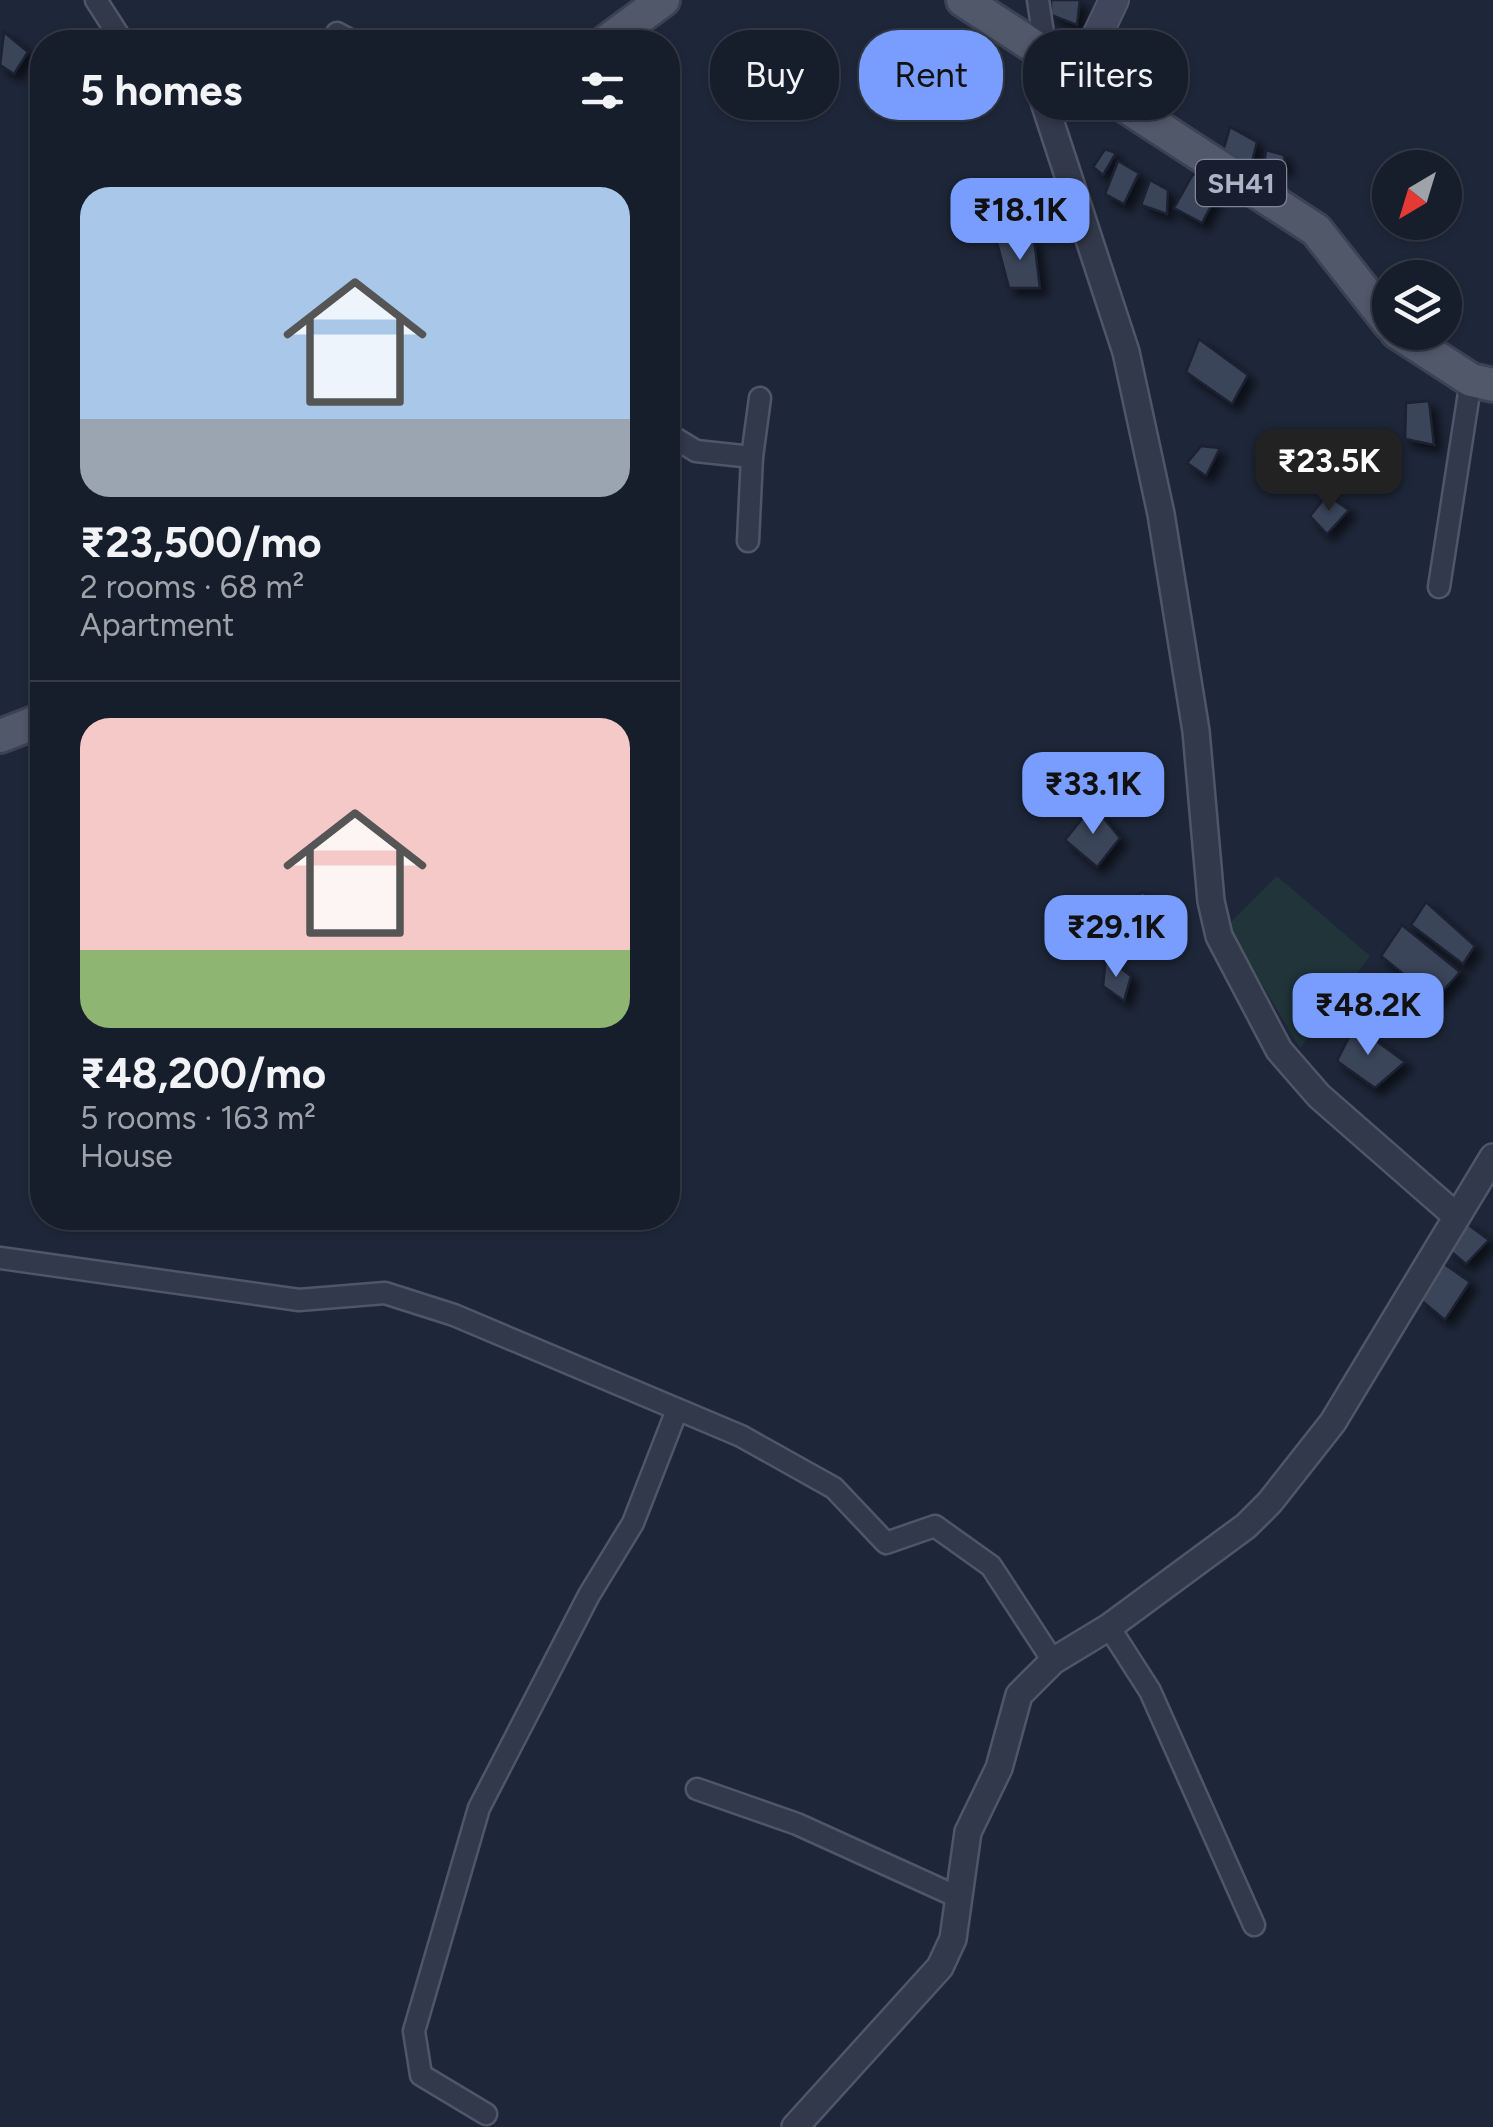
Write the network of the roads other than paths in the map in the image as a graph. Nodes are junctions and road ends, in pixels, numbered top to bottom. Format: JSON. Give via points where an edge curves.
{"nodes":[{"id":1,"x":96,"y":0,"type":"edge"},
{"id":2,"x":663,"y":0,"type":"edge"},
{"id":3,"x":963,"y":0,"type":"edge"},
{"id":4,"x":1038,"y":0,"type":"edge"},
{"id":5,"x":1114,"y":0,"type":"edge"},
{"id":6,"x":115,"y":30,"type":"edge"},
{"id":7,"x":622,"y":30,"type":"edge"},
{"id":8,"x":1048,"y":30,"type":"edge"},
{"id":9,"x":1100,"y":30,"type":"edge"},
{"id":10,"x":1023,"y":38,"type":"edge"},
{"id":11,"x":1051,"y":120,"type":"edge"},
{"id":12,"x":1148,"y":120,"type":"edge"},
{"id":13,"x":1372,"y":301,"type":"edge"},
{"id":14,"x":1428,"y":350,"type":"edge"},
{"id":15,"x":1482,"y":382,"type":"edge"},
{"id":16,"x":760,"y":398,"type":"dead end"},
{"id":17,"x":680,"y":441,"type":"edge"},
{"id":18,"x":752,"y":458,"type":"junction"},
{"id":19,"x":748,"y":541,"type":"dead end"},
{"id":20,"x":1438,"y":588,"type":"dead end"},
{"id":21,"x":30,"y":725,"type":"edge"},
{"id":22,"x":0,"y":736,"type":"edge"},
{"id":23,"x":1493,"y":1157,"type":"edge"},
{"id":24,"x":1455,"y":1215,"type":"junction"},
{"id":25,"x":0,"y":1258,"type":"edge"},
{"id":26,"x":677,"y":1410,"type":"junction"},
{"id":27,"x":1108,"y":1627,"type":"junction"},
{"id":28,"x":1054,"y":1661,"type":"junction"},
{"id":29,"x":697,"y":1789,"type":"dead end"},
{"id":30,"x":960,"y":1898,"type":"junction"},
{"id":31,"x":1254,"y":1925,"type":"dead end"},
{"id":32,"x":486,"y":2114,"type":"dead end"},
{"id":33,"x":795,"y":2127,"type":"edge"}],
"edges":[{"from":1,"to":6,"type":"street"},
{"from":2,"to":7,"type":"main road"},
{"from":3,"to":10,"type":"main road","number":"SH41"},
{"from":4,"to":8,"type":"street"},
{"from":5,"to":9,"type":"main road"},
{"from":11,"to":24,"type":"street","via":[[1126,352],[1161,514],[1196,731],[1210,901],[1219,936],[1279,1050],[1319,1096]]},
{"from":12,"to":13,"type":"main road","number":"SH41","via":[[1316,230]]},
{"from":14,"to":15,"type":"main road"},
{"from":15,"to":20,"type":"street"},
{"from":16,"to":18,"type":"street"},
{"from":17,"to":18,"type":"street","via":[[696,450]]},
{"from":18,"to":19,"type":"street"},
{"from":21,"to":22,"type":"main road"},
{"from":23,"to":24,"type":"street"},
{"from":24,"to":27,"type":"street","via":[[1333,1422],[1270,1502]]},
{"from":25,"to":26,"type":"street","via":[[298,1300],[385,1292]]},
{"from":26,"to":28,"type":"street","via":[[741,1436],[834,1488],[886,1542],[934,1526],[991,1566]]},
{"from":26,"to":32,"type":"street","via":[[633,1523],[479,1808],[414,2031],[422,2075]]},
{"from":27,"to":28,"type":"street"},
{"from":27,"to":31,"type":"street","via":[[1150,1691]]},
{"from":28,"to":30,"type":"street","via":[[1019,1695],[998,1768],[968,1832]]},
{"from":29,"to":30,"type":"street","via":[[797,1824]]},
{"from":30,"to":33,"type":"street","via":[[940,1967]]}]}
